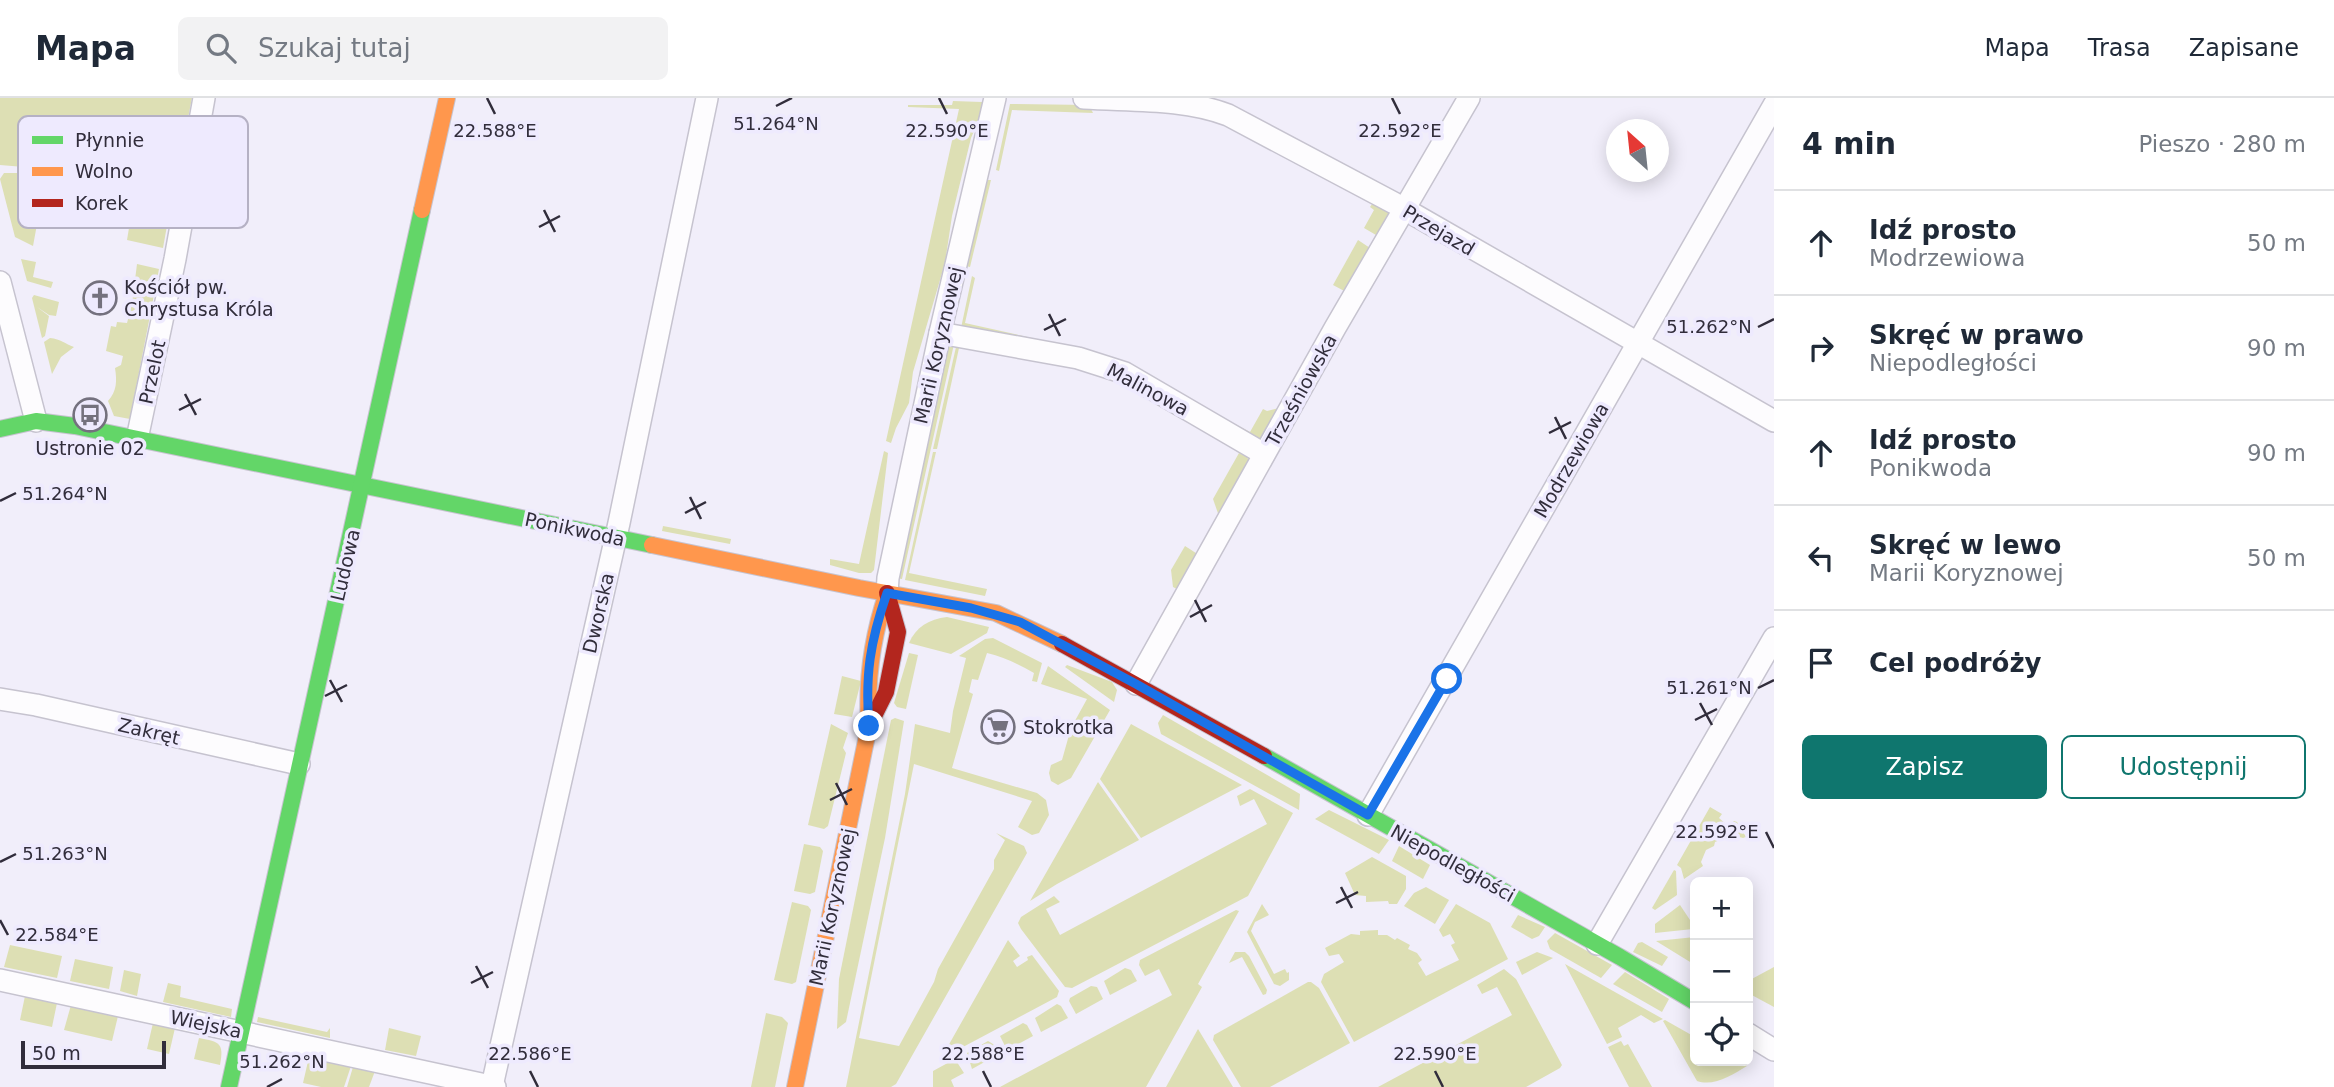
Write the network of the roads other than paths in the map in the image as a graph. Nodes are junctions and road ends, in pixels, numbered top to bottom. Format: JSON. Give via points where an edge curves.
{"nodes":[{"id":1,"x":204,"y":98,"type":"edge"},
{"id":2,"x":447,"y":98,"type":"edge"},
{"id":3,"x":707,"y":98,"type":"edge"},
{"id":4,"x":995,"y":98,"type":"edge"},
{"id":5,"x":1084,"y":98,"type":"edge"},
{"id":6,"x":1469,"y":98,"type":"edge"},
{"id":7,"x":1774,"y":105,"type":"edge"},
{"id":8,"x":201,"y":116,"type":"edge"},
{"id":9,"x":1404,"y":210,"type":"junction"},
{"id":10,"x":181,"y":228,"type":"edge"},
{"id":11,"x":0,"y":282,"type":"edge"},
{"id":12,"x":940,"y":333,"type":"junction"},
{"id":13,"x":1637,"y":344,"type":"junction"},
{"id":14,"x":36,"y":421,"type":"junction"},
{"id":15,"x":1774,"y":421,"type":"edge"},
{"id":16,"x":0,"y":429,"type":"edge"},
{"id":17,"x":138,"y":439,"type":"junction"},
{"id":18,"x":1264,"y":454,"type":"junction"},
{"id":19,"x":363,"y":485,"type":"junction"},
{"id":20,"x":615,"y":537,"type":"junction"},
{"id":21,"x":887,"y":593,"type":"junction"},
{"id":22,"x":1774,"y":638,"type":"edge"},
{"id":23,"x":1136,"y":684,"type":"junction"},
{"id":24,"x":0,"y":699,"type":"edge"},
{"id":25,"x":869,"y":726,"type":"junction"},
{"id":26,"x":299,"y":764,"type":"junction"},
{"id":27,"x":1368,"y":815,"type":"junction"},
{"id":28,"x":1597,"y":944,"type":"junction"},
{"id":29,"x":0,"y":980,"type":"edge"},
{"id":30,"x":1690,"y":999,"type":"edge"},
{"id":31,"x":241,"y":1032,"type":"junction"},
{"id":32,"x":1753,"y":1037,"type":"edge"},
{"id":33,"x":1774,"y":1050,"type":"edge"},
{"id":34,"x":229,"y":1087,"type":"edge"},
{"id":35,"x":493,"y":1087,"type":"edge"},
{"id":36,"x":795,"y":1087,"type":"edge"}],
"edges":[{"from":1,"to":8,"type":"street","name":"Przelot"},
{"from":2,"to":19,"type":"street","name":"Ludowa"},
{"from":3,"to":20,"type":"street","name":"Dworska"},
{"from":4,"to":12,"type":"street","name":"Marii Koryznowej"},
{"from":5,"to":9,"type":"street","name":"Przejazd","via":[[1214,110]]},
{"from":6,"to":9,"type":"street","name":"Trześniowska"},
{"from":7,"to":13,"type":"street","name":"Modrzewiowa"},
{"from":9,"to":13,"type":"street","name":"Przejazd"},
{"from":9,"to":18,"type":"street","name":"Trześniowska"},
{"from":10,"to":17,"type":"street","name":"Przelot"},
{"from":11,"to":14,"type":"street"},
{"from":12,"to":18,"type":"street","name":"Malinowa","via":[[1077,358],[1125,373]]},
{"from":12,"to":21,"type":"street","name":"Marii Koryznowej"},
{"from":13,"to":15,"type":"street","name":"Przejazd"},
{"from":13,"to":27,"type":"street","name":"Modrzewiowa"},
{"from":14,"to":16,"type":"street","name":"Ponikwoda"},
{"from":14,"to":17,"type":"street","name":"Ponikwoda"},
{"from":17,"to":19,"type":"street","name":"Ponikwoda"},
{"from":18,"to":23,"type":"street","name":"Trześniowska"},
{"from":19,"to":20,"type":"street","name":"Ponikwoda"},
{"from":19,"to":26,"type":"street","name":"Ludowa"},
{"from":20,"to":21,"type":"street","name":"Ponikwoda"},
{"from":20,"to":35,"type":"street","name":"Dworska"},
{"from":21,"to":23,"type":"street","name":"Ponikwoda","via":[[996,614]]},
{"from":21,"to":25,"type":"street","name":"Marii Koryznowej","via":[[872,642],[866,692]]},
{"from":21,"to":25,"type":"street","name":"Marii Koryznowej","via":[[898,632],[886,692]]},
{"from":22,"to":28,"type":"street"},
{"from":23,"to":27,"type":"street","name":"Niepodległości"},
{"from":24,"to":26,"type":"street","name":"Zakręt"},
{"from":25,"to":36,"type":"street","name":"Marii Koryznowej"},
{"from":26,"to":31,"type":"street","name":"Ludowa"},
{"from":27,"to":28,"type":"street","name":"Niepodległości"},
{"from":28,"to":30,"type":"street","name":"Niepodległości"},
{"from":29,"to":31,"type":"street","name":"Wiejska"},
{"from":31,"to":34,"type":"street","name":"Ludowa"},
{"from":31,"to":35,"type":"street","name":"Wiejska"},
{"from":32,"to":33,"type":"street"}]}
